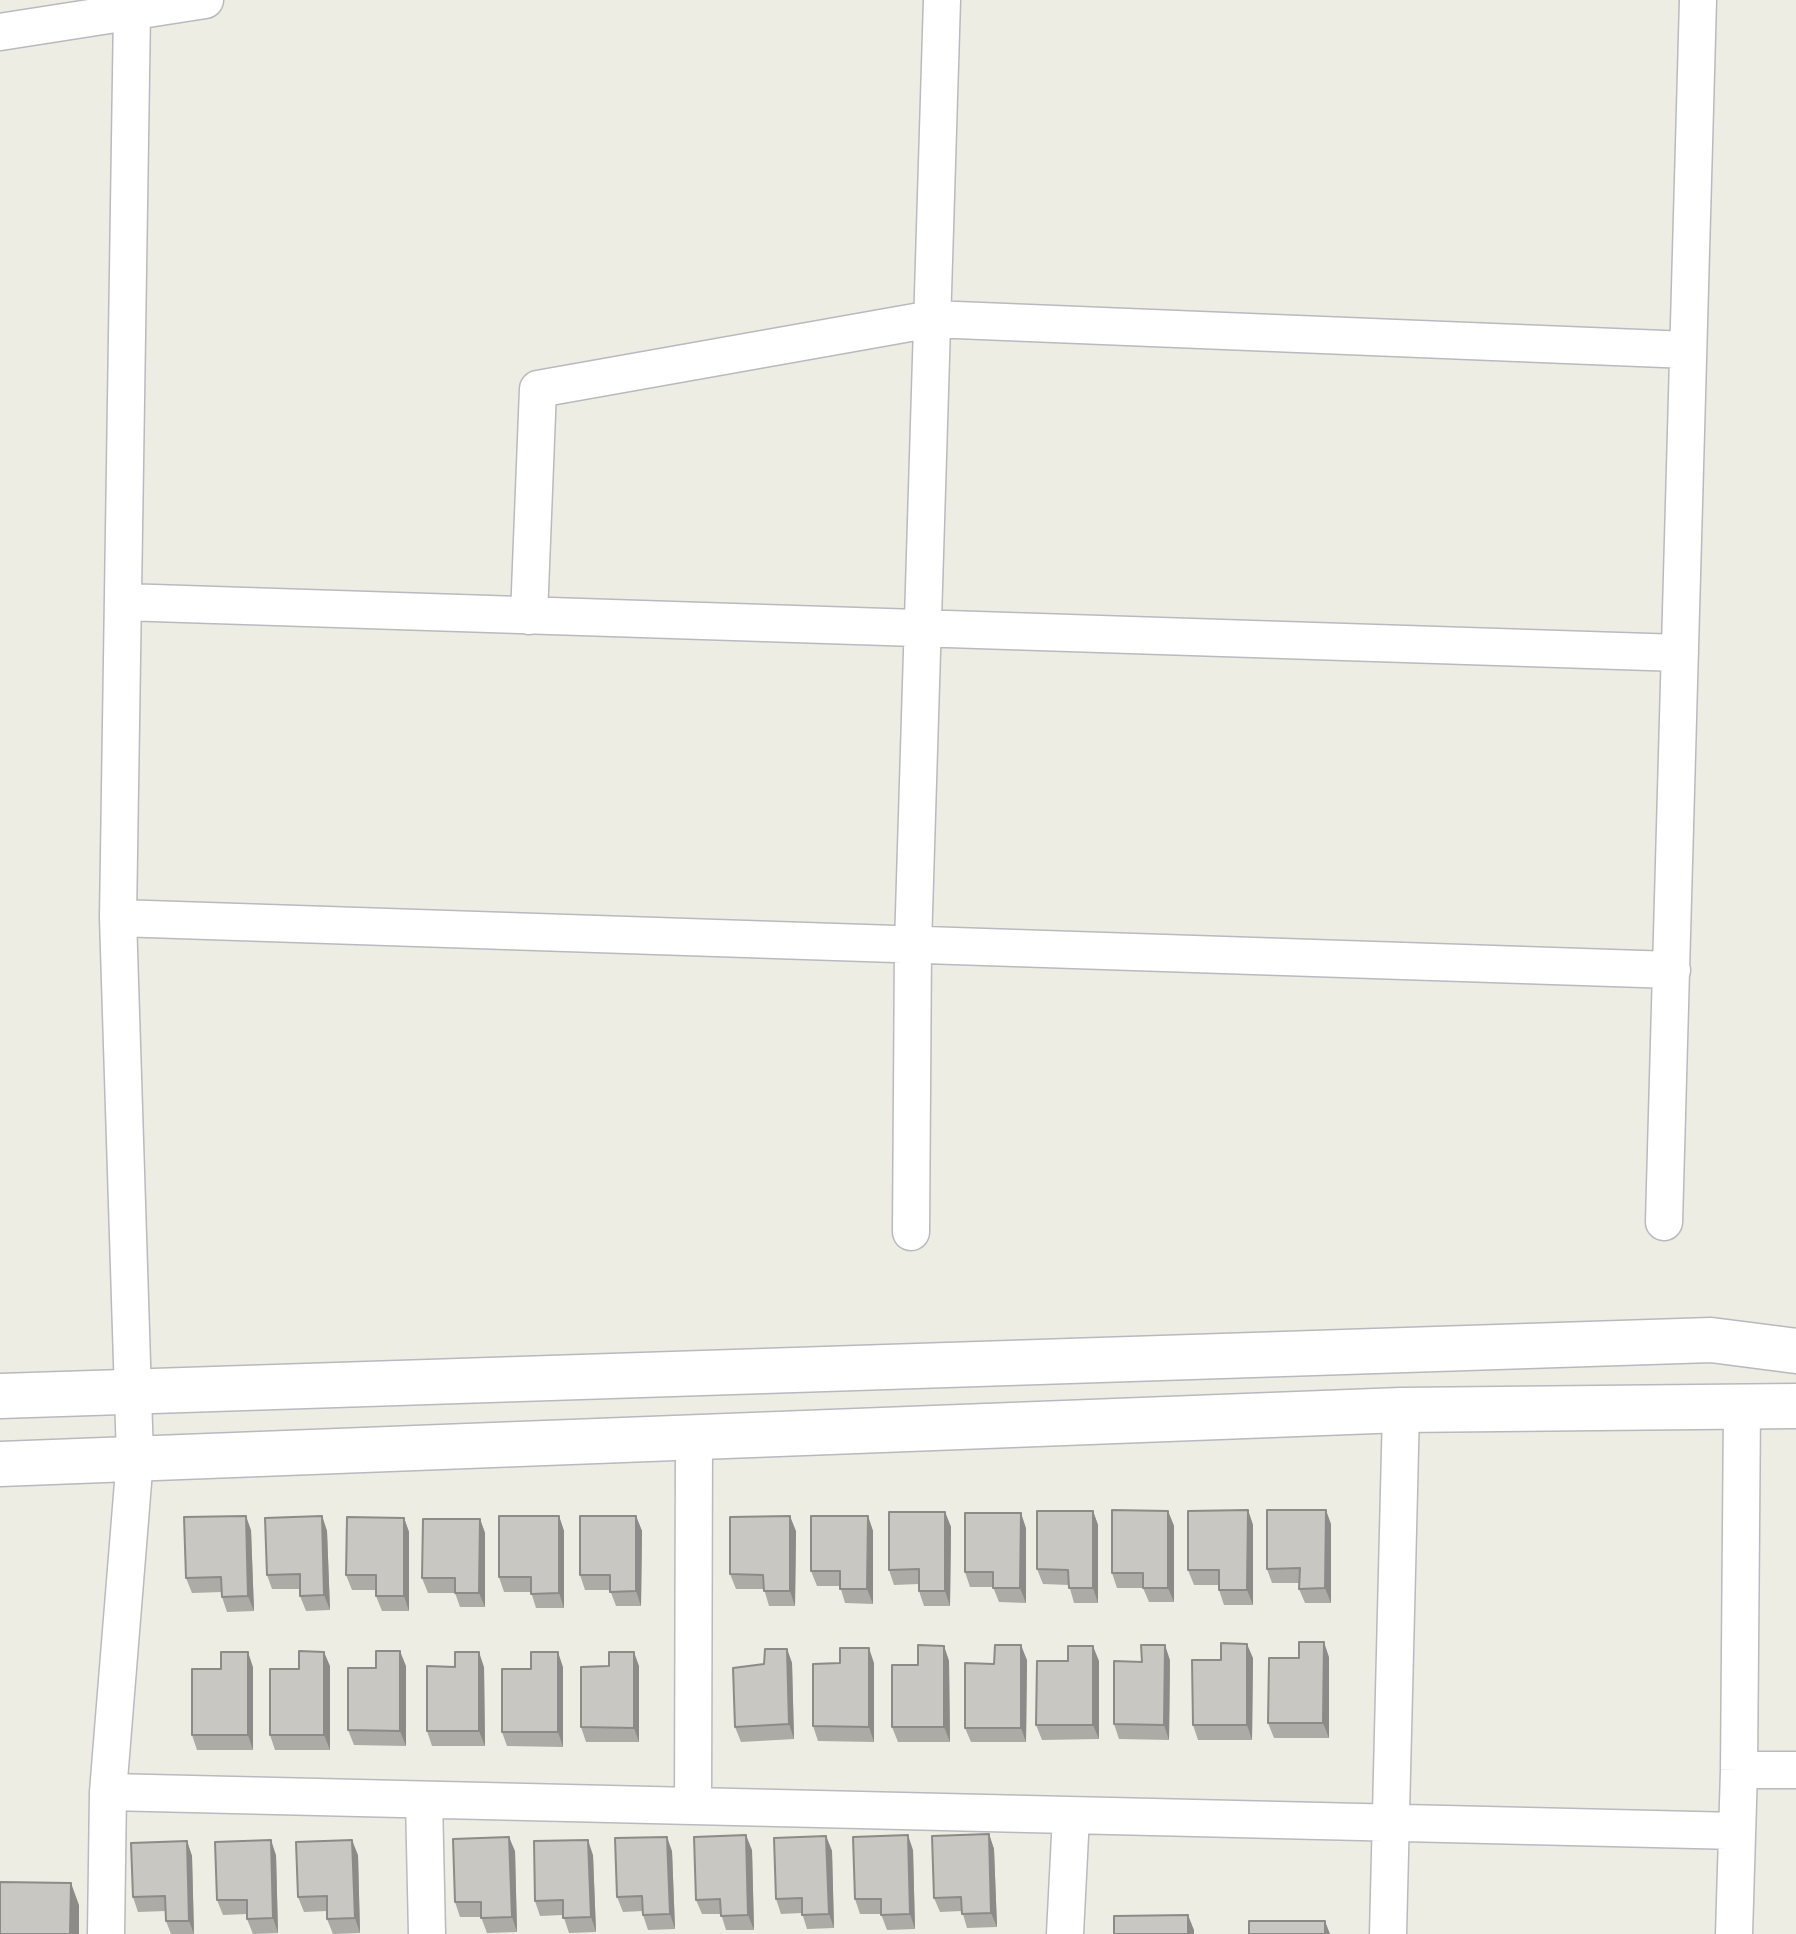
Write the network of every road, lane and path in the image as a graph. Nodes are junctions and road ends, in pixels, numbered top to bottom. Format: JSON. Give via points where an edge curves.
{"nodes":[{"id":1,"x":942,"y":0,"type":"edge"},
{"id":2,"x":1698,"y":0,"type":"edge"},
{"id":3,"x":197,"y":1,"type":"edge"},
{"id":4,"x":132,"y":11,"type":"junction"},
{"id":5,"x":0,"y":32,"type":"edge"},
{"id":6,"x":932,"y":319,"type":"junction"},
{"id":7,"x":1688,"y":350,"type":"junction"},
{"id":8,"x":123,"y":602,"type":"junction"},
{"id":9,"x":529,"y":616,"type":"junction"},
{"id":10,"x":923,"y":628,"type":"junction"},
{"id":11,"x":1680,"y":653,"type":"junction"},
{"id":12,"x":118,"y":918,"type":"junction"},
{"id":13,"x":913,"y":945,"type":"junction"},
{"id":14,"x":1672,"y":970,"type":"junction"},
{"id":15,"x":1664,"y":1222,"type":"dead end"},
{"id":16,"x":911,"y":1232,"type":"dead end"},
{"id":17,"x":1796,"y":1351,"type":"edge"},
{"id":18,"x":133,"y":1392,"type":"junction"},
{"id":19,"x":0,"y":1396,"type":"edge"},
{"id":20,"x":1796,"y":1406,"type":"edge"},
{"id":21,"x":1742,"y":1407,"type":"junction"},
{"id":22,"x":1401,"y":1410,"type":"junction"},
{"id":23,"x":694,"y":1436,"type":"junction"},
{"id":24,"x":135,"y":1458,"type":"junction"},
{"id":25,"x":0,"y":1464,"type":"edge"},
{"id":26,"x":1739,"y":1770,"type":"junction"},
{"id":27,"x":1796,"y":1770,"type":"edge"},
{"id":28,"x":108,"y":1792,"type":"junction"},
{"id":29,"x":424,"y":1800,"type":"junction"},
{"id":30,"x":693,"y":1806,"type":"junction"},
{"id":31,"x":1071,"y":1816,"type":"junction"},
{"id":32,"x":1390,"y":1823,"type":"junction"},
{"id":33,"x":1737,"y":1831,"type":"junction"},
{"id":34,"x":106,"y":1934,"type":"edge"},
{"id":35,"x":427,"y":1934,"type":"edge"},
{"id":36,"x":1065,"y":1934,"type":"edge"},
{"id":37,"x":1388,"y":1934,"type":"edge"},
{"id":38,"x":1734,"y":1934,"type":"edge"}],
"edges":[{"from":1,"to":6,"type":"street"},
{"from":2,"to":7,"type":"street"},
{"from":3,"to":4,"type":"street"},
{"from":4,"to":5,"type":"street"},
{"from":4,"to":8,"type":"street"},
{"from":6,"to":7,"type":"street"},
{"from":6,"to":9,"type":"street","via":[[538,389]]},
{"from":6,"to":10,"type":"street"},
{"from":7,"to":11,"type":"street"},
{"from":8,"to":9,"type":"street"},
{"from":8,"to":12,"type":"street"},
{"from":9,"to":10,"type":"street"},
{"from":10,"to":11,"type":"street"},
{"from":10,"to":13,"type":"street"},
{"from":11,"to":14,"type":"street"},
{"from":12,"to":13,"type":"street"},
{"from":12,"to":18,"type":"street"},
{"from":13,"to":14,"type":"street"},
{"from":13,"to":16,"type":"street"},
{"from":14,"to":15,"type":"street"},
{"from":17,"to":18,"type":"street","via":[[1711,1340]]},
{"from":18,"to":19,"type":"street"},
{"from":18,"to":24,"type":"street"},
{"from":20,"to":21,"type":"street"},
{"from":21,"to":22,"type":"street"},
{"from":21,"to":26,"type":"street"},
{"from":22,"to":23,"type":"street"},
{"from":22,"to":32,"type":"street"},
{"from":23,"to":24,"type":"street"},
{"from":23,"to":30,"type":"street"},
{"from":24,"to":25,"type":"street"},
{"from":24,"to":28,"type":"street"},
{"from":26,"to":27,"type":"street"},
{"from":26,"to":33,"type":"street"},
{"from":28,"to":29,"type":"street"},
{"from":28,"to":34,"type":"street"},
{"from":29,"to":30,"type":"street"},
{"from":29,"to":35,"type":"street"},
{"from":30,"to":31,"type":"street"},
{"from":31,"to":32,"type":"street"},
{"from":31,"to":36,"type":"street"},
{"from":32,"to":33,"type":"street"},
{"from":32,"to":37,"type":"street"},
{"from":33,"to":38,"type":"street"}]}
